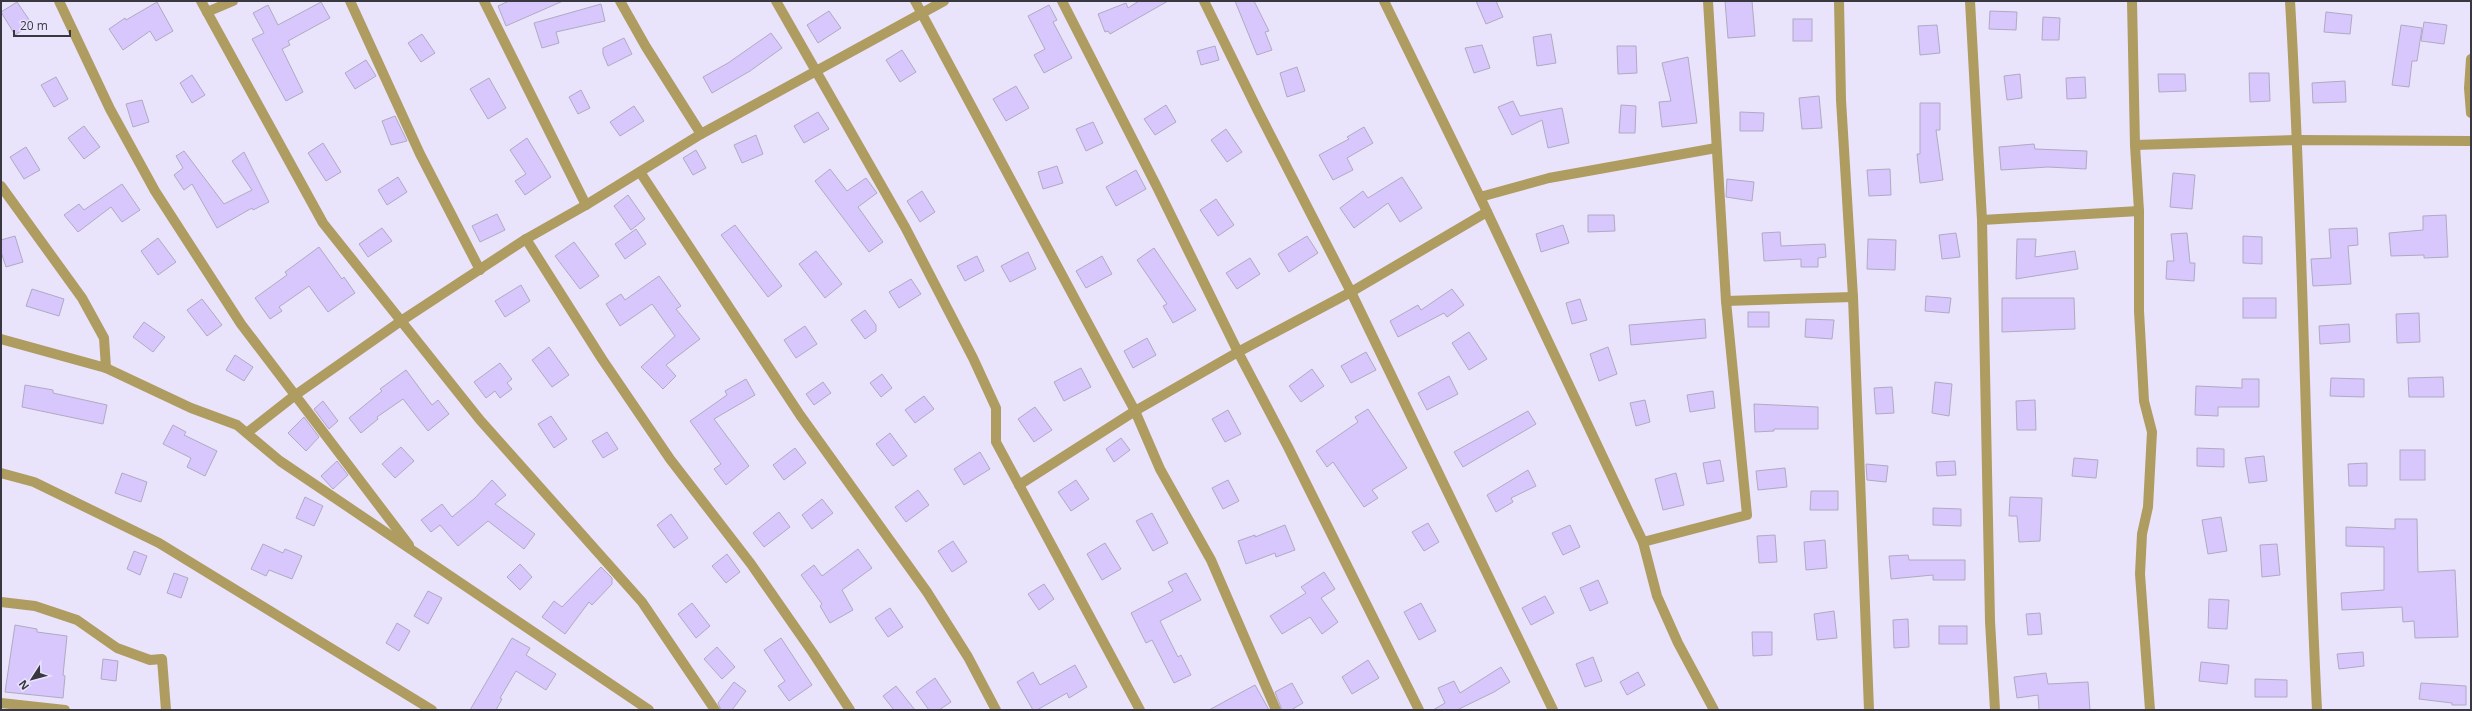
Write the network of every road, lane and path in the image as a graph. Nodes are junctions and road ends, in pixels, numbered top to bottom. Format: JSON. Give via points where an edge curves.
{"nodes":[{"id":1,"x":59,"y":1,"type":"edge"},
{"id":2,"x":201,"y":1,"type":"edge"},
{"id":3,"x":232,"y":1,"type":"edge"},
{"id":4,"x":350,"y":1,"type":"edge"},
{"id":5,"x":484,"y":1,"type":"edge"},
{"id":6,"x":620,"y":1,"type":"edge"},
{"id":7,"x":776,"y":1,"type":"edge"},
{"id":8,"x":915,"y":1,"type":"edge"},
{"id":9,"x":944,"y":1,"type":"edge"},
{"id":10,"x":1062,"y":1,"type":"edge"},
{"id":11,"x":1204,"y":1,"type":"edge"},
{"id":12,"x":1384,"y":1,"type":"edge"},
{"id":13,"x":1708,"y":1,"type":"edge"},
{"id":14,"x":1839,"y":1,"type":"edge"},
{"id":15,"x":1970,"y":1,"type":"edge"},
{"id":16,"x":2132,"y":1,"type":"edge"},
{"id":17,"x":2290,"y":1,"type":"edge"},
{"id":18,"x":207,"y":12,"type":"junction"},
{"id":19,"x":921,"y":14,"type":"junction"},
{"id":20,"x":2471,"y":59,"type":"edge"},
{"id":21,"x":815,"y":71,"type":"junction"},
{"id":22,"x":2471,"y":113,"type":"edge"},
{"id":23,"x":701,"y":134,"type":"junction"},
{"id":24,"x":2298,"y":140,"type":"junction"},
{"id":25,"x":2471,"y":141,"type":"edge"},
{"id":26,"x":2135,"y":145,"type":"junction"},
{"id":27,"x":1716,"y":148,"type":"junction"},
{"id":28,"x":640,"y":172,"type":"junction"},
{"id":29,"x":1,"y":186,"type":"edge"},
{"id":30,"x":1480,"y":198,"type":"junction"},
{"id":31,"x":586,"y":206,"type":"junction"},
{"id":32,"x":2139,"y":211,"type":"junction"},
{"id":33,"x":1487,"y":212,"type":"junction"},
{"id":34,"x":1982,"y":220,"type":"junction"},
{"id":35,"x":526,"y":239,"type":"junction"},
{"id":36,"x":480,"y":270,"type":"junction"},
{"id":37,"x":1351,"y":292,"type":"junction"},
{"id":38,"x":1853,"y":297,"type":"junction"},
{"id":39,"x":1726,"y":301,"type":"junction"},
{"id":40,"x":400,"y":321,"type":"junction"},
{"id":41,"x":1,"y":339,"type":"edge"},
{"id":42,"x":1238,"y":352,"type":"junction"},
{"id":43,"x":106,"y":368,"type":"junction"},
{"id":44,"x":294,"y":396,"type":"junction"},
{"id":45,"x":1135,"y":411,"type":"junction"},
{"id":46,"x":248,"y":432,"type":"junction"},
{"id":47,"x":1,"y":473,"type":"edge"},
{"id":48,"x":1019,"y":485,"type":"junction"},
{"id":49,"x":1643,"y":542,"type":"junction"},
{"id":50,"x":415,"y":552,"type":"junction"},
{"id":51,"x":1,"y":602,"type":"edge"},
{"id":52,"x":1,"y":703,"type":"edge"},
{"id":53,"x":65,"y":710,"type":"edge"},
{"id":54,"x":166,"y":710,"type":"edge"},
{"id":55,"x":432,"y":710,"type":"edge"},
{"id":56,"x":649,"y":710,"type":"edge"},
{"id":57,"x":715,"y":710,"type":"edge"},
{"id":58,"x":850,"y":710,"type":"edge"},
{"id":59,"x":996,"y":710,"type":"edge"},
{"id":60,"x":1140,"y":710,"type":"edge"},
{"id":61,"x":1276,"y":710,"type":"edge"},
{"id":62,"x":1419,"y":710,"type":"edge"},
{"id":63,"x":1553,"y":710,"type":"edge"},
{"id":64,"x":1714,"y":710,"type":"edge"},
{"id":65,"x":1869,"y":710,"type":"edge"},
{"id":66,"x":1995,"y":710,"type":"edge"},
{"id":67,"x":2150,"y":710,"type":"edge"},
{"id":68,"x":2317,"y":710,"type":"edge"}],
"edges":[{"from":1,"to":44,"type":"street","via":[[110,109],[155,191],[241,324]]},
{"from":2,"to":18,"type":"street"},
{"from":3,"to":18,"type":"street"},
{"from":4,"to":36,"type":"street","via":[[420,154]]},
{"from":5,"to":31,"type":"street"},
{"from":6,"to":23,"type":"street"},
{"from":7,"to":21,"type":"street"},
{"from":8,"to":19,"type":"street"},
{"from":9,"to":19,"type":"street"},
{"from":10,"to":42,"type":"street"},
{"from":11,"to":37,"type":"street"},
{"from":12,"to":30,"type":"street"},
{"from":13,"to":27,"type":"street"},
{"from":14,"to":38,"type":"street","via":[[1841,100]]},
{"from":15,"to":34,"type":"street"},
{"from":16,"to":26,"type":"street"},
{"from":17,"to":24,"type":"street"},
{"from":18,"to":40,"type":"street","via":[[323,223]]},
{"from":19,"to":21,"type":"street"},
{"from":19,"to":45,"type":"street"},
{"from":20,"to":22,"type":"street"},
{"from":21,"to":23,"type":"street"},
{"from":21,"to":48,"type":"street","via":[[905,227],[973,358],[996,408],[996,442]]},
{"from":23,"to":28,"type":"street"},
{"from":24,"to":25,"type":"street"},
{"from":24,"to":26,"type":"street"},
{"from":24,"to":68,"type":"street","via":[[2308,528]]},
{"from":26,"to":32,"type":"street"},
{"from":27,"to":30,"type":"street","via":[[1549,178]]},
{"from":27,"to":39,"type":"street"},
{"from":28,"to":31,"type":"street"},
{"from":28,"to":59,"type":"street","via":[[800,415],[927,592],[968,657]]},
{"from":29,"to":43,"type":"street","via":[[82,298],[104,338]]},
{"from":30,"to":33,"type":"street"},
{"from":31,"to":35,"type":"street"},
{"from":32,"to":34,"type":"street"},
{"from":32,"to":67,"type":"street","via":[[2139,310],[2144,401],[2152,432],[2148,507],[2142,534],[2140,574]]},
{"from":33,"to":37,"type":"street"},
{"from":33,"to":49,"type":"street"},
{"from":34,"to":66,"type":"street","via":[[1990,621]]},
{"from":35,"to":36,"type":"street"},
{"from":35,"to":58,"type":"street","via":[[606,365],[670,459],[751,564]]},
{"from":36,"to":40,"type":"street"},
{"from":37,"to":42,"type":"street"},
{"from":37,"to":63,"type":"street"},
{"from":38,"to":39,"type":"street"},
{"from":38,"to":65,"type":"street"},
{"from":39,"to":49,"type":"street","via":[[1747,515]]},
{"from":40,"to":44,"type":"street"},
{"from":40,"to":57,"type":"street","via":[[480,420],[642,602]]},
{"from":41,"to":43,"type":"street"},
{"from":42,"to":45,"type":"street"},
{"from":42,"to":62,"type":"street"},
{"from":43,"to":46,"type":"street"},
{"from":44,"to":46,"type":"street"},
{"from":44,"to":50,"type":"street"},
{"from":45,"to":48,"type":"street"},
{"from":45,"to":61,"type":"street","via":[[1160,469],[1211,560]]},
{"from":46,"to":50,"type":"street","via":[[280,460]]},
{"from":47,"to":55,"type":"street","via":[[34,482],[159,543]]},
{"from":48,"to":60,"type":"street"},
{"from":49,"to":64,"type":"street","via":[[1657,596],[1678,643]]},
{"from":50,"to":56,"type":"street"},
{"from":51,"to":54,"type":"street","via":[[35,606],[77,620],[117,648],[150,660],[162,659]]},
{"from":52,"to":53,"type":"street"}]}
